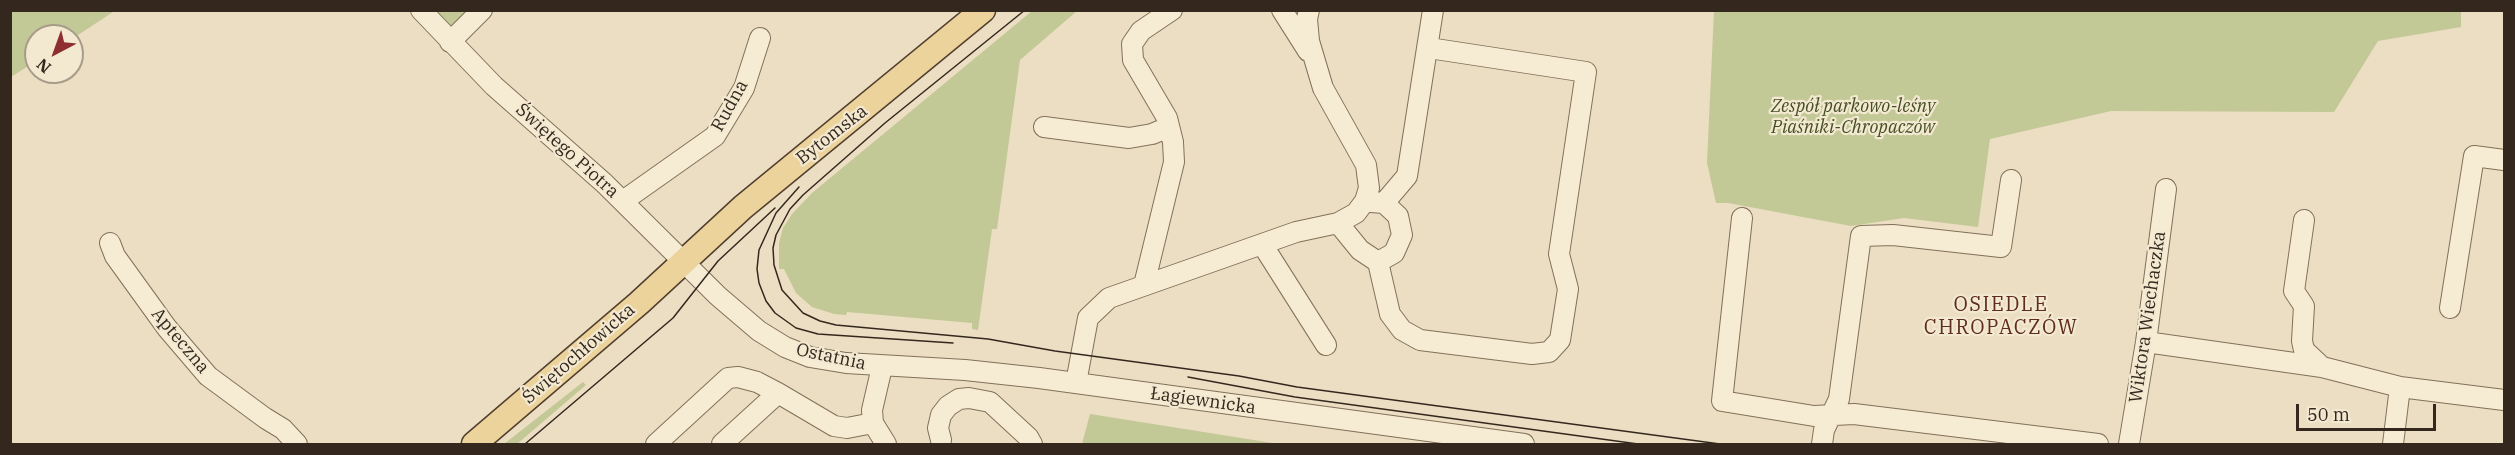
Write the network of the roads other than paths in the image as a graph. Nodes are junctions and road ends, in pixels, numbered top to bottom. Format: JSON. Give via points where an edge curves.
{"nodes":[{"id":1,"x":421,"y":10,"type":"edge"},
{"id":2,"x":482,"y":10,"type":"edge"},
{"id":3,"x":983,"y":10,"type":"edge"},
{"id":4,"x":1173,"y":10,"type":"edge"},
{"id":5,"x":1282,"y":10,"type":"edge"},
{"id":6,"x":1309,"y":10,"type":"edge"},
{"id":7,"x":1433,"y":10,"type":"edge"},
{"id":8,"x":760,"y":38,"type":"dead end"},
{"id":9,"x":450,"y":42,"type":"junction"},
{"id":10,"x":1429,"y":48,"type":"junction"},
{"id":11,"x":1312,"y":59,"type":"junction"},
{"id":12,"x":1044,"y":127,"type":"dead end"},
{"id":13,"x":1169,"y":127,"type":"junction"},
{"id":14,"x":2505,"y":160,"type":"edge"},
{"id":15,"x":2011,"y":180,"type":"dead end"},
{"id":16,"x":2166,"y":189,"type":"dead end"},
{"id":17,"x":623,"y":201,"type":"junction"},
{"id":18,"x":1374,"y":202,"type":"junction"},
{"id":19,"x":1742,"y":218,"type":"dead end"},
{"id":20,"x":2304,"y":219,"type":"dead end"},
{"id":21,"x":1338,"y":223,"type":"junction"},
{"id":22,"x":110,"y":243,"type":"dead end"},
{"id":23,"x":1262,"y":244,"type":"junction"},
{"id":24,"x":682,"y":262,"type":"junction"},
{"id":25,"x":1378,"y":262,"type":"junction"},
{"id":26,"x":1144,"y":285,"type":"junction"},
{"id":27,"x":2450,"y":308,"type":"dead end"},
{"id":28,"x":2146,"y":342,"type":"junction"},
{"id":29,"x":1326,"y":345,"type":"dead end"},
{"id":30,"x":882,"y":367,"type":"junction"},
{"id":31,"x":2322,"y":367,"type":"junction"},
{"id":32,"x":1076,"y":383,"type":"junction"},
{"id":33,"x":2400,"y":387,"type":"junction"},
{"id":34,"x":778,"y":393,"type":"junction"},
{"id":35,"x":2505,"y":400,"type":"edge"},
{"id":36,"x":1830,"y":416,"type":"junction"},
{"id":37,"x":873,"y":423,"type":"junction"},
{"id":38,"x":941,"y":443,"type":"edge"},
{"id":39,"x":297,"y":444,"type":"edge"},
{"id":40,"x":474,"y":444,"type":"edge"},
{"id":41,"x":656,"y":444,"type":"edge"},
{"id":42,"x":722,"y":444,"type":"edge"},
{"id":43,"x":886,"y":444,"type":"edge"},
{"id":44,"x":1032,"y":444,"type":"edge"},
{"id":45,"x":1524,"y":444,"type":"edge"},
{"id":46,"x":1822,"y":444,"type":"edge"},
{"id":47,"x":2098,"y":444,"type":"edge"},
{"id":48,"x":2129,"y":444,"type":"edge"},
{"id":49,"x":2393,"y":444,"type":"edge"}],
"edges":[{"from":1,"to":9,"type":"street","name":"Świętego Piotra"},
{"from":2,"to":9,"type":"street"},
{"from":3,"to":24,"type":"main road","name":"Bytomska","via":[[765,188]]},
{"from":4,"to":13,"type":"street","via":[[1141,31],[1132,44],[1133,60]]},
{"from":5,"to":11,"type":"street"},
{"from":6,"to":11,"type":"street","via":[[1306,19]]},
{"from":7,"to":10,"type":"street"},
{"from":8,"to":17,"type":"street","name":"Rudna","via":[[744,88],[715,136]]},
{"from":9,"to":17,"type":"street","name":"Świętego Piotra"},
{"from":10,"to":18,"type":"street","via":[[1407,176]]},
{"from":10,"to":25,"type":"street","via":[[1586,72],[1559,254],[1568,289],[1560,340],[1549,352],[1532,354],[1420,340],[1402,330],[1390,314]]},
{"from":11,"to":18,"type":"street","via":[[1323,88],[1366,165]]},
{"from":12,"to":13,"type":"street","via":[[1129,138]]},
{"from":13,"to":26,"type":"street","via":[[1174,162]]},
{"from":14,"to":27,"type":"street","via":[[2474,156]]},
{"from":15,"to":36,"type":"street","via":[[2001,247],[1893,235],[1861,236],[1839,399]]},
{"from":16,"to":28,"type":"street","name":"Wiktora Wiechaczka"},
{"from":17,"to":24,"type":"street","name":"Świętego Piotra"},
{"from":18,"to":21,"type":"street"},
{"from":18,"to":25,"type":"street","via":[[1398,216],[1402,235],[1394,253]]},
{"from":19,"to":36,"type":"street","via":[[1722,401],[1814,417]]},
{"from":20,"to":31,"type":"street","via":[[2294,291],[2304,306],[2304,350]]},
{"from":21,"to":23,"type":"street"},
{"from":21,"to":25,"type":"street","via":[[1360,250]]},
{"from":22,"to":39,"type":"street","name":"Apteczna","via":[[166,328],[208,376],[283,429]]},
{"from":23,"to":26,"type":"street"},
{"from":23,"to":29,"type":"street"},
{"from":24,"to":30,"type":"street","name":"Ostatnia","via":[[738,314],[785,347],[810,357]]},
{"from":24,"to":40,"type":"main road","name":"Świętochłowicka"},
{"from":26,"to":32,"type":"street","via":[[1109,298],[1088,318]]},
{"from":28,"to":31,"type":"street"},
{"from":28,"to":48,"type":"street","name":"Wiktora Wiechaczka"},
{"from":30,"to":32,"type":"street","name":"Łagiewnicka","via":[[965,370]]},
{"from":30,"to":37,"type":"street","name":"Ostatnia","via":[[873,402]]},
{"from":31,"to":33,"type":"street"},
{"from":32,"to":45,"type":"street","name":"Łagiewnicka"},
{"from":33,"to":35,"type":"street"},
{"from":33,"to":49,"type":"street"},
{"from":34,"to":37,"type":"street","via":[[834,426]]},
{"from":34,"to":41,"type":"street","via":[[757,382],[728,378]]},
{"from":34,"to":42,"type":"street"},
{"from":36,"to":46,"type":"street"},
{"from":36,"to":47,"type":"street","via":[[1854,414]]},
{"from":37,"to":43,"type":"street"},
{"from":38,"to":44,"type":"street","via":[[941,415],[959,399],[969,398],[990,402]]}]}
